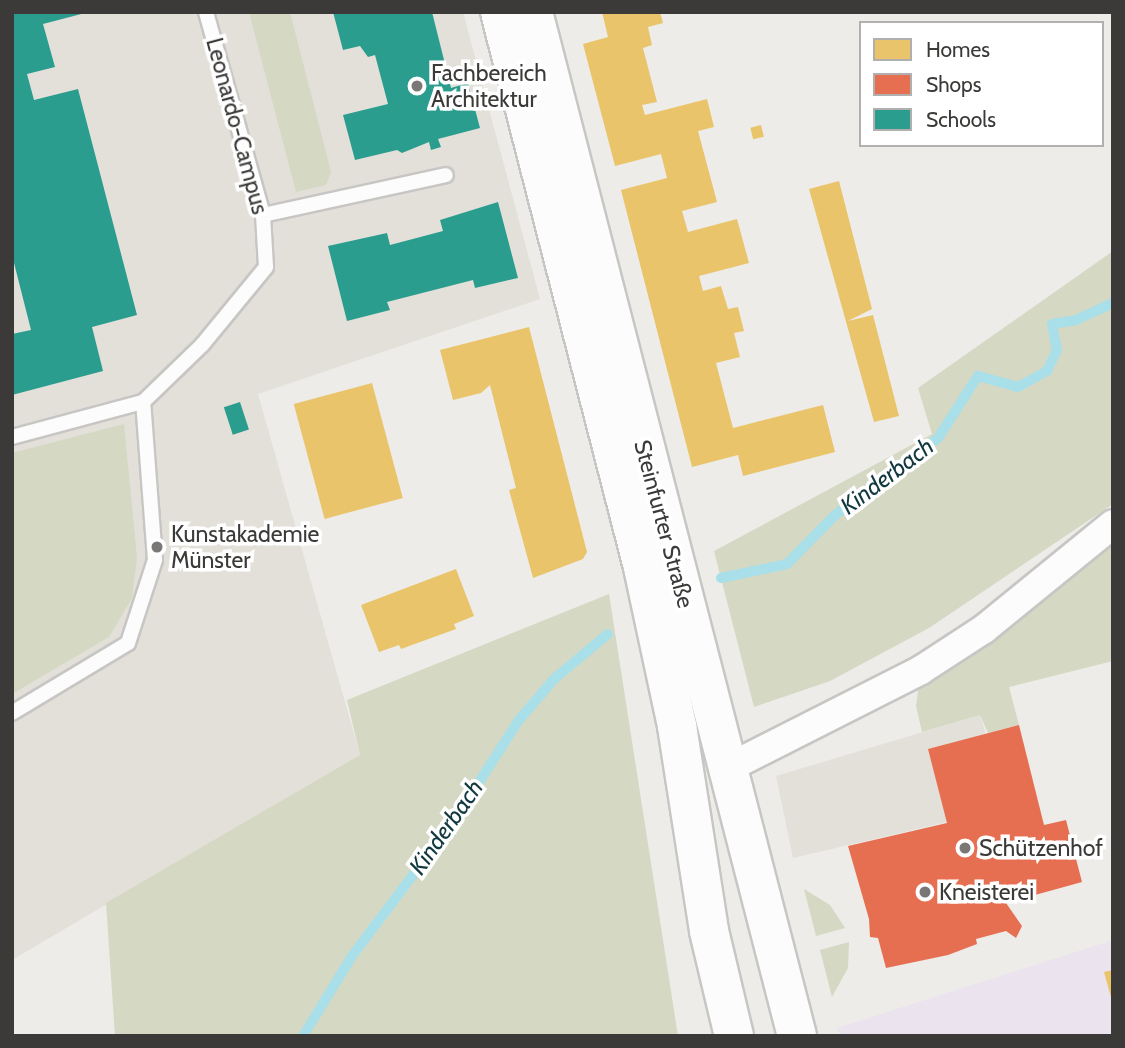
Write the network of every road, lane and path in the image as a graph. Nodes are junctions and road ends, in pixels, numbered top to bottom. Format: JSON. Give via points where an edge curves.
{"nodes":[{"id":1,"x":206,"y":12,"type":"edge"},
{"id":2,"x":500,"y":12,"type":"edge"},
{"id":3,"x":533,"y":12,"type":"edge"},
{"id":4,"x":446,"y":175,"type":"dead end"},
{"id":5,"x":263,"y":215,"type":"junction"},
{"id":6,"x":143,"y":402,"type":"junction"},
{"id":7,"x":12,"y":437,"type":"edge"},
{"id":8,"x":1113,"y":524,"type":"edge"},
{"id":9,"x":12,"y":713,"type":"edge"},
{"id":10,"x":728,"y":768,"type":"junction"},
{"id":11,"x":734,"y":1036,"type":"edge"},
{"id":12,"x":797,"y":1036,"type":"edge"}],
"edges":[{"from":1,"to":5,"type":"lane","name":"Leonardo-Campus"},
{"from":2,"to":11,"type":"main road","name":"Steinfurter Straße","via":[[643,567],[677,726],[709,931]]},
{"from":3,"to":10,"type":"main road","name":"Steinfurter Straße"},
{"from":4,"to":5,"type":"lane"},
{"from":5,"to":6,"type":"lane","name":"Leonardo-Campus","via":[[266,267],[202,345]]},
{"from":6,"to":7,"type":"lane","name":"Leonardo-Campus"},
{"from":6,"to":9,"type":"lane","via":[[155,560],[128,643]]},
{"from":8,"to":10,"type":"street","via":[[984,629],[921,670]]},
{"from":10,"to":12,"type":"main road","name":"Steinfurter Straße"}]}
